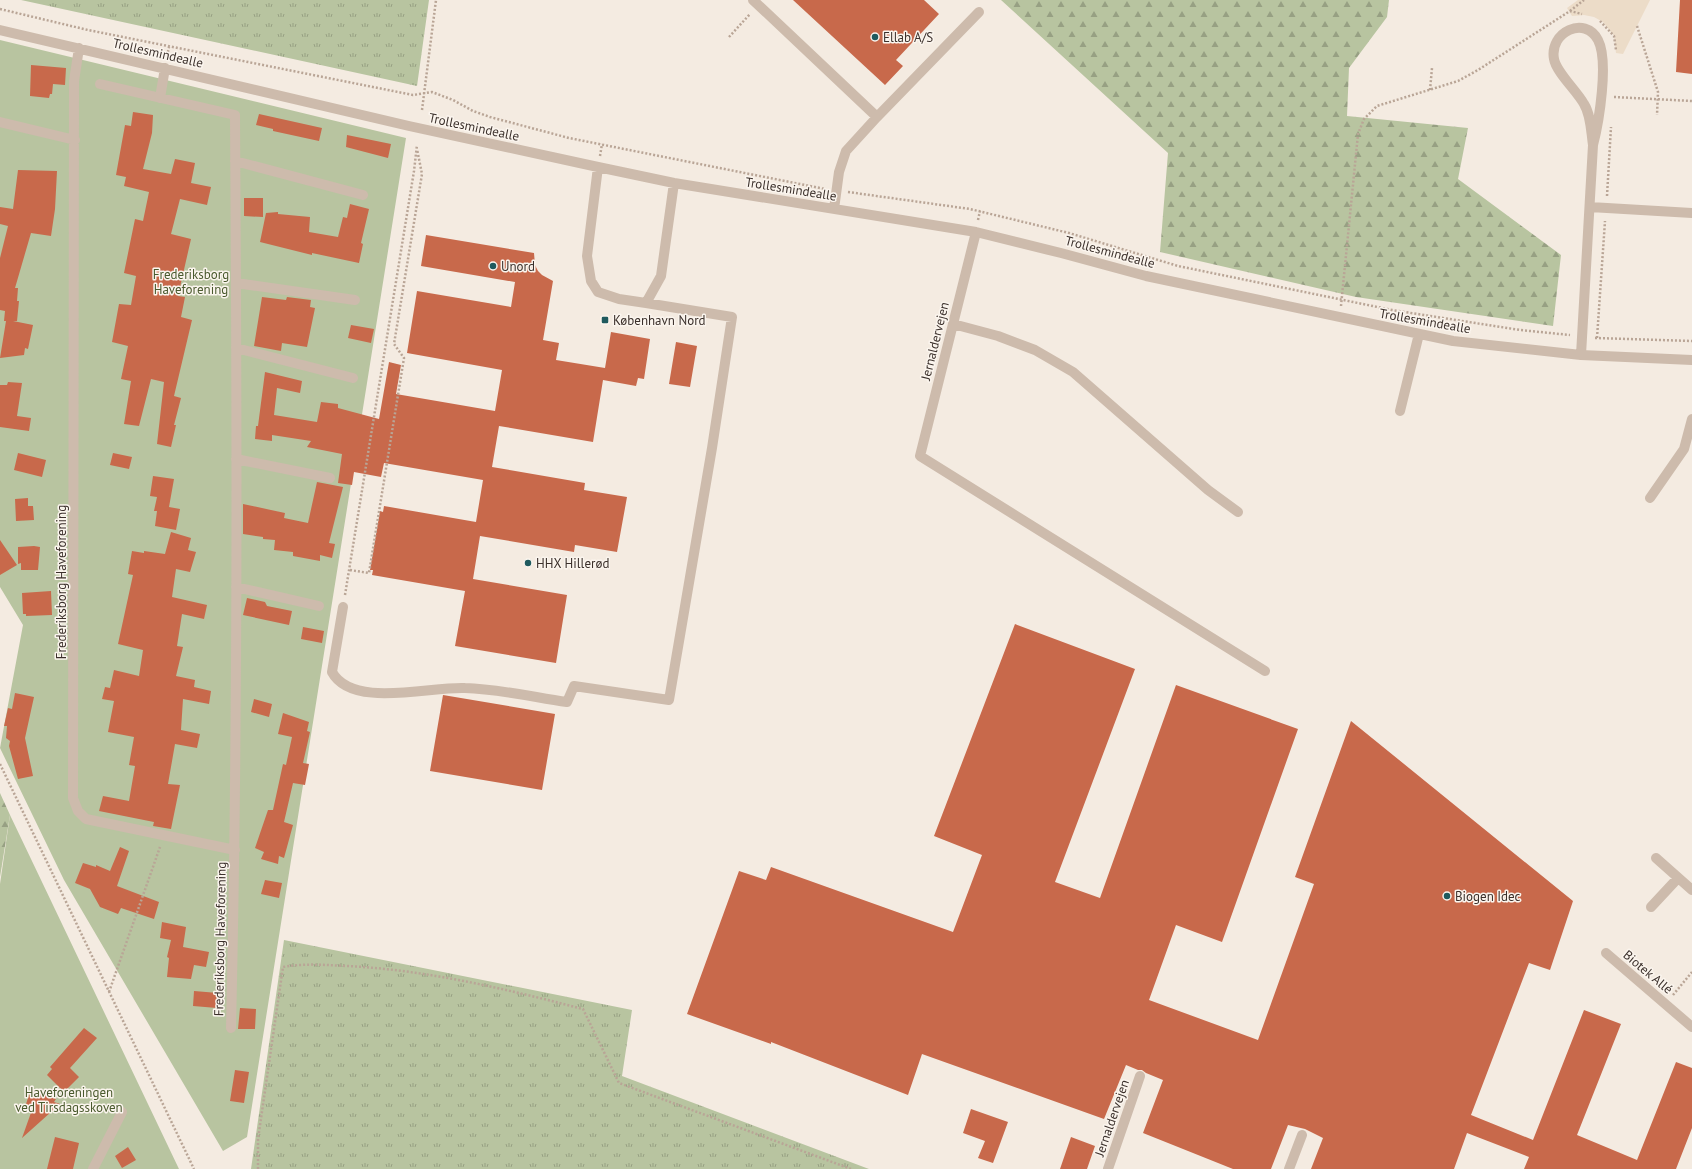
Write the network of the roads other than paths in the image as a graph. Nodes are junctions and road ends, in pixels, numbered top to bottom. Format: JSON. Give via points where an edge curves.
{"nodes":[{"id":1,"x":756,"y":2,"type":"edge"},
{"id":2,"x":979,"y":12,"type":"dead end"},
{"id":3,"x":0,"y":30,"type":"edge"},
{"id":4,"x":79,"y":48,"type":"junction"},
{"id":5,"x":165,"y":68,"type":"junction"},
{"id":6,"x":100,"y":84,"type":"dead end"},
{"id":7,"x":160,"y":98,"type":"junction"},
{"id":8,"x":877,"y":117,"type":"junction"},
{"id":9,"x":0,"y":122,"type":"edge"},
{"id":10,"x":75,"y":140,"type":"junction"},
{"id":11,"x":1593,"y":145,"type":"junction"},
{"id":12,"x":235,"y":161,"type":"junction"},
{"id":13,"x":598,"y":167,"type":"junction"},
{"id":14,"x":674,"y":183,"type":"junction"},
{"id":15,"x":362,"y":195,"type":"dead end"},
{"id":16,"x":1590,"y":207,"type":"junction"},
{"id":17,"x":834,"y":209,"type":"junction"},
{"id":18,"x":1692,"y":213,"type":"edge"},
{"id":19,"x":976,"y":232,"type":"junction"},
{"id":20,"x":236,"y":283,"type":"junction"},
{"id":21,"x":355,"y":300,"type":"dead end"},
{"id":22,"x":646,"y":303,"type":"junction"},
{"id":23,"x":953,"y":324,"type":"junction"},
{"id":24,"x":1419,"y":334,"type":"junction"},
{"id":25,"x":236,"y":348,"type":"junction"},
{"id":26,"x":1581,"y":355,"type":"junction"},
{"id":27,"x":1692,"y":360,"type":"edge"},
{"id":28,"x":354,"y":378,"type":"dead end"},
{"id":29,"x":1400,"y":411,"type":"dead end"},
{"id":30,"x":1692,"y":419,"type":"edge"},
{"id":31,"x":236,"y":459,"type":"junction"},
{"id":32,"x":330,"y":478,"type":"dead end"},
{"id":33,"x":1650,"y":498,"type":"dead end"},
{"id":34,"x":1238,"y":512,"type":"dead end"},
{"id":35,"x":236,"y":587,"type":"junction"},
{"id":36,"x":320,"y":606,"type":"dead end"},
{"id":37,"x":343,"y":607,"type":"road end"},
{"id":38,"x":1265,"y":671,"type":"dead end"},
{"id":39,"x":235,"y":850,"type":"junction"},
{"id":40,"x":1656,"y":858,"type":"dead end"},
{"id":41,"x":1678,"y":878,"type":"junction"},
{"id":42,"x":1692,"y":890,"type":"edge"},
{"id":43,"x":1651,"y":907,"type":"dead end"},
{"id":44,"x":1606,"y":953,"type":"dead end"},
{"id":45,"x":1692,"y":1026,"type":"edge"},
{"id":46,"x":231,"y":1028,"type":"dead end"},
{"id":47,"x":1140,"y":1076,"type":"dead end"},
{"id":48,"x":122,"y":1112,"type":"dead end"},
{"id":49,"x":1302,"y":1135,"type":"dead end"},
{"id":50,"x":93,"y":1169,"type":"edge"},
{"id":51,"x":1108,"y":1169,"type":"edge"},
{"id":52,"x":1289,"y":1169,"type":"edge"}],
"edges":[{"from":1,"to":8,"type":"street"},
{"from":2,"to":8,"type":"street"},
{"from":3,"to":4,"type":"street","name":"Trollesmindealle"},
{"from":4,"to":5,"type":"street","name":"Trollesmindealle"},
{"from":4,"to":10,"type":"street","name":"Frederiksborg Haveforening","via":[[74,81]]},
{"from":5,"to":7,"type":"street"},
{"from":5,"to":13,"type":"street","name":"Trollesmindealle","via":[[409,126]]},
{"from":6,"to":7,"type":"street"},
{"from":7,"to":12,"type":"street","name":"Frederiksborg Haveforening","via":[[235,115]]},
{"from":8,"to":17,"type":"street","via":[[846,152],[839,172]]},
{"from":9,"to":10,"type":"street"},
{"from":10,"to":39,"type":"street","name":"Frederiksborg Haveforening","via":[[73,798],[78,811],[86,819]]},
{"from":11,"to":11,"type":"street","via":[[1585,106],[1554,60],[1557,38],[1565,30],[1579,28],[1591,32],[1598,40],[1602,55],[1599,122]]},
{"from":11,"to":16,"type":"street"},
{"from":12,"to":15,"type":"street"},
{"from":12,"to":20,"type":"street","name":"Frederiksborg Haveforening"},
{"from":13,"to":14,"type":"street","name":"Trollesmindealle"},
{"from":13,"to":22,"type":"street","via":[[586,256],[592,281],[598,292],[619,299]]},
{"from":14,"to":17,"type":"street","name":"Trollesmindealle"},
{"from":14,"to":22,"type":"street","via":[[661,276]]},
{"from":16,"to":18,"type":"street"},
{"from":16,"to":26,"type":"street"},
{"from":17,"to":19,"type":"street","name":"Trollesmindealle"},
{"from":19,"to":23,"type":"street","name":"Jernaldervejen"},
{"from":19,"to":24,"type":"street","name":"Trollesmindealle","via":[[1146,276]]},
{"from":20,"to":21,"type":"street"},
{"from":20,"to":25,"type":"street","name":"Frederiksborg Haveforening"},
{"from":22,"to":37,"type":"street","via":[[732,317],[669,700],[574,686],[567,702],[464,688],[372,692],[346,686],[336,679],[332,672]]},
{"from":23,"to":34,"type":"street","via":[[998,336],[1035,350],[1073,372],[1208,490]]},
{"from":23,"to":38,"type":"street","name":"Jernaldervejen","via":[[920,456]]},
{"from":24,"to":26,"type":"street","name":"Trollesmindealle","via":[[1453,341]]},
{"from":24,"to":29,"type":"street"},
{"from":25,"to":28,"type":"street"},
{"from":25,"to":31,"type":"street","name":"Frederiksborg Haveforening"},
{"from":26,"to":27,"type":"street","name":"Trollesmindealle"},
{"from":30,"to":33,"type":"street","via":[[1684,449]]},
{"from":31,"to":32,"type":"street"},
{"from":31,"to":35,"type":"street","name":"Frederiksborg Haveforening"},
{"from":35,"to":36,"type":"street"},
{"from":35,"to":39,"type":"street","name":"Frederiksborg Haveforening"},
{"from":39,"to":46,"type":"street","name":"Frederiksborg Haveforening"},
{"from":40,"to":41,"type":"street"},
{"from":41,"to":42,"type":"street"},
{"from":41,"to":43,"type":"street"},
{"from":44,"to":45,"type":"street","name":"Biotek Allé"},
{"from":47,"to":51,"type":"street","name":"Jernaldervejen"},
{"from":48,"to":50,"type":"street"},
{"from":49,"to":52,"type":"street"}]}
